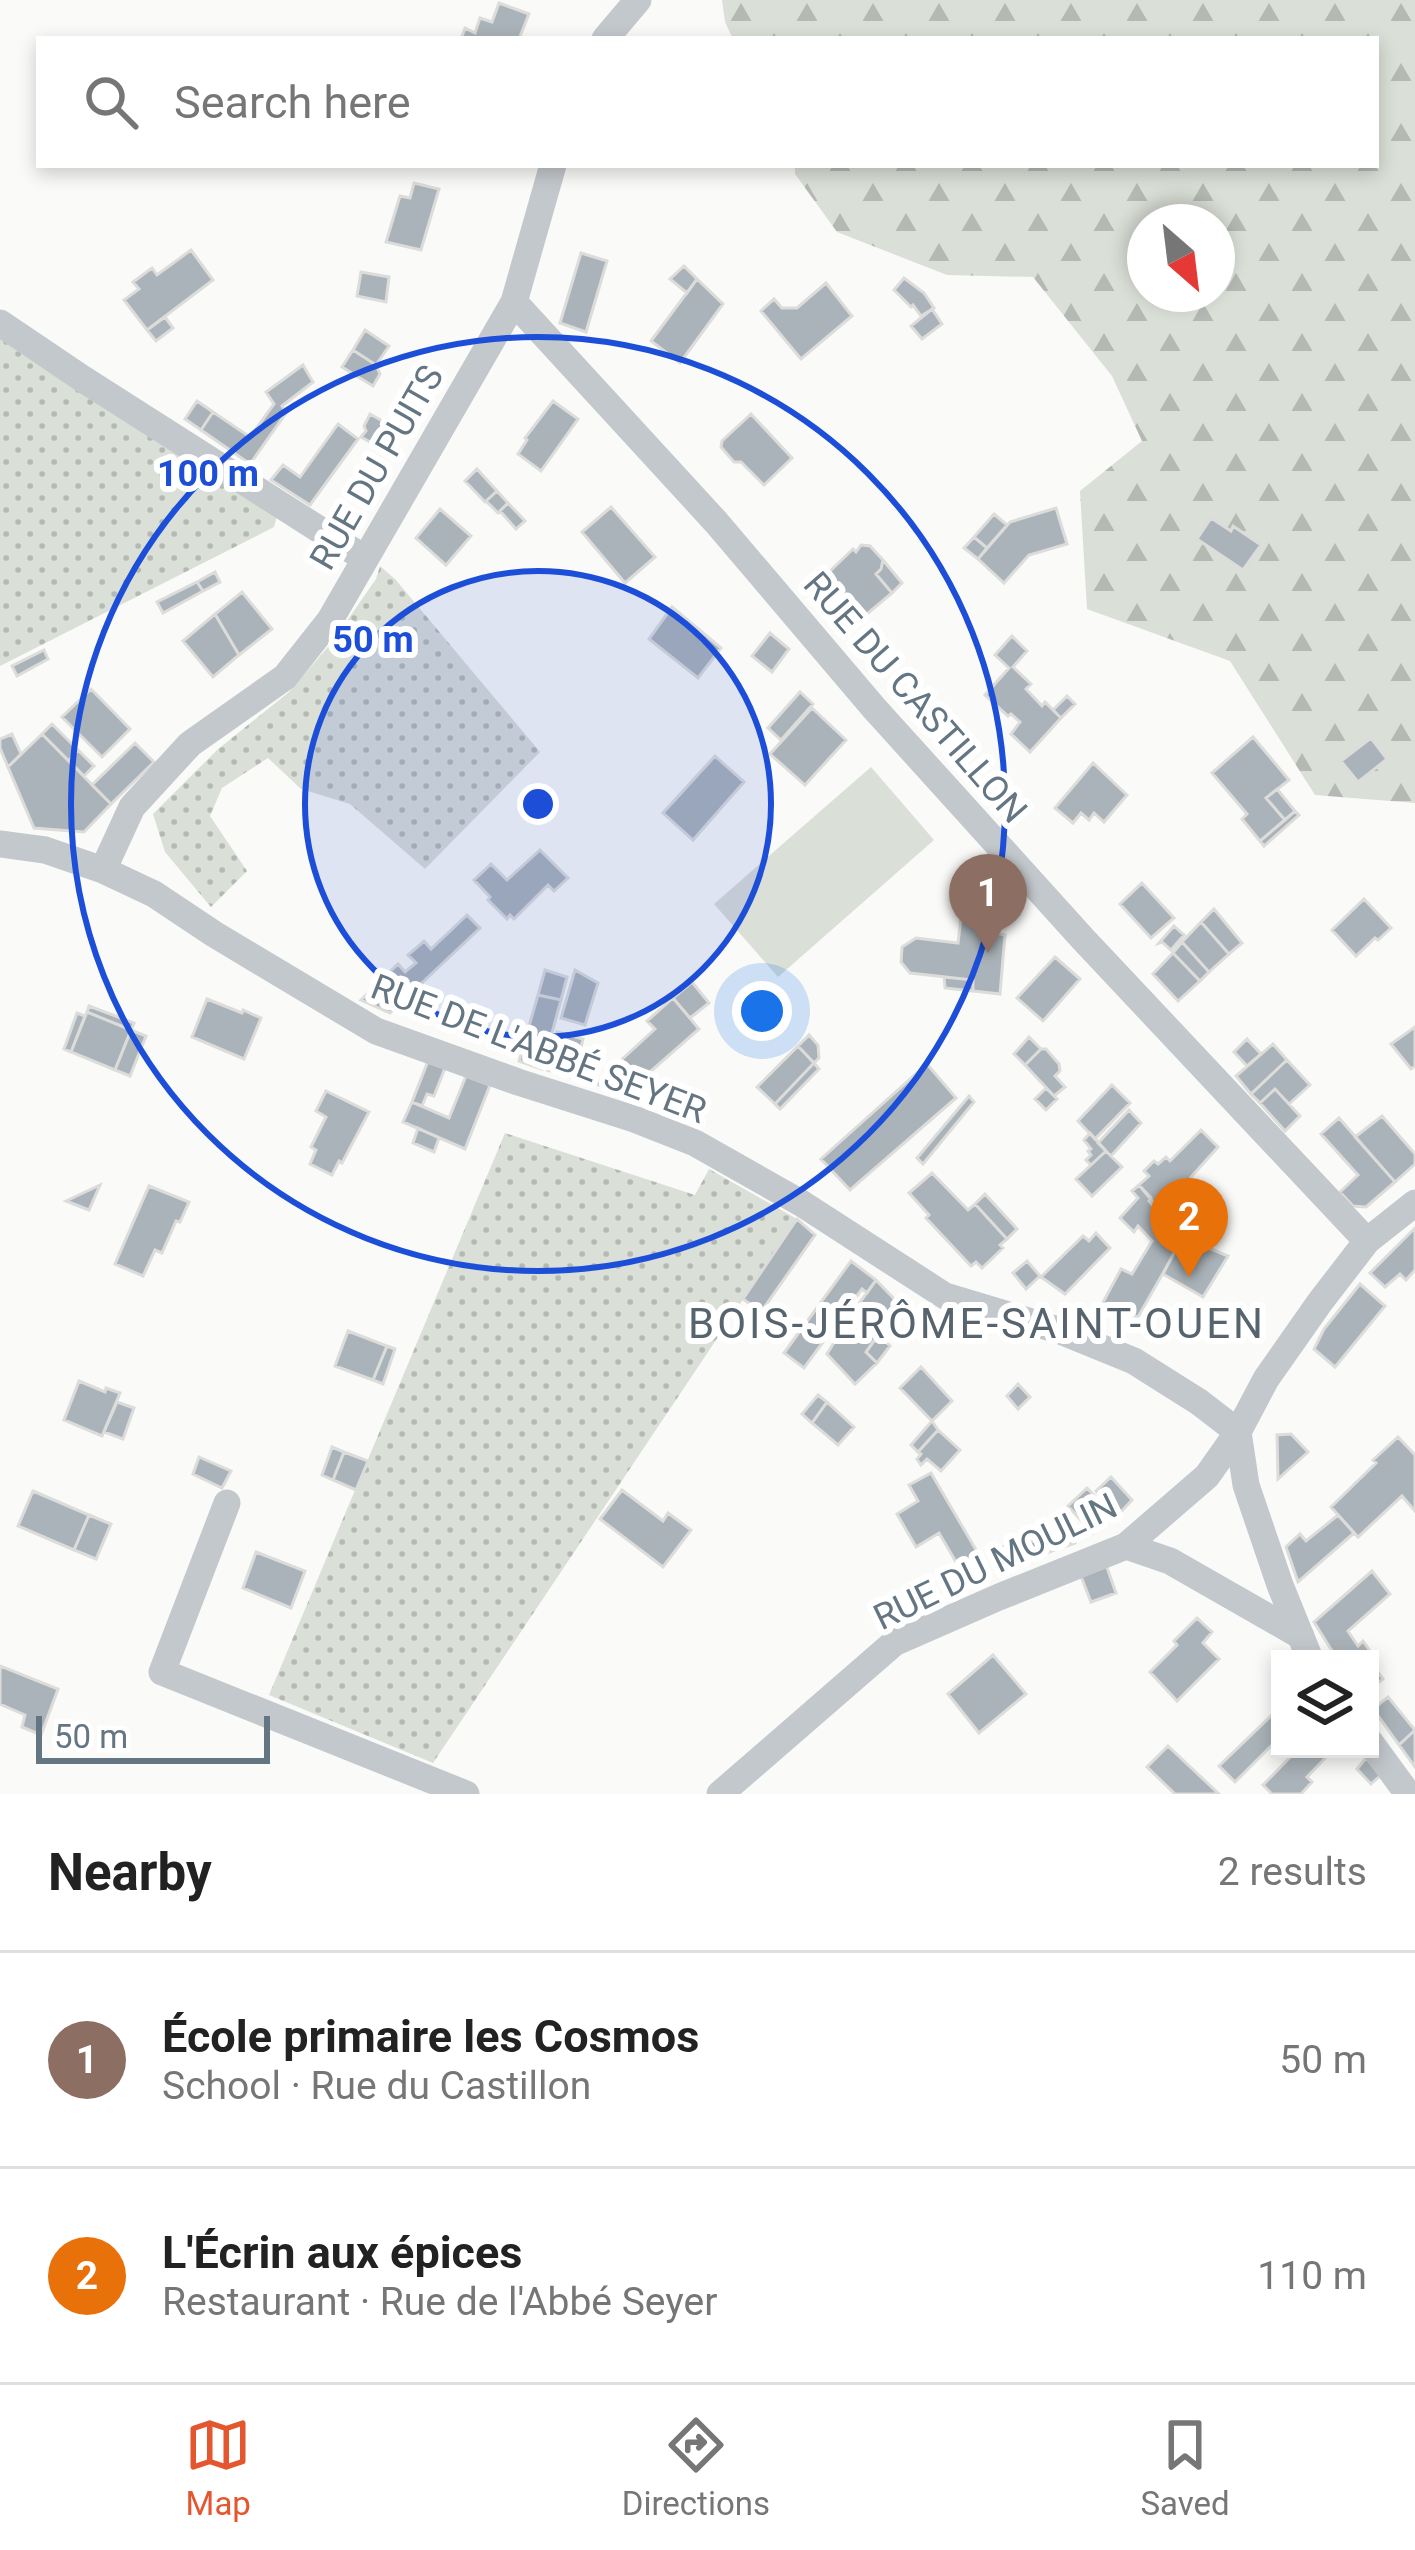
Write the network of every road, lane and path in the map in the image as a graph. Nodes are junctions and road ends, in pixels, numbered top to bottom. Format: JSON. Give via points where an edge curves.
{"nodes":[{"id":1,"x":638,"y":0,"type":"edge"},
{"id":2,"x":608,"y":36,"type":"edge"},
{"id":3,"x":552,"y":168,"type":"edge"},
{"id":4,"x":514,"y":302,"type":"junction"},
{"id":5,"x":0,"y":322,"type":"edge"},
{"id":6,"x":364,"y":558,"type":"junction"},
{"id":7,"x":0,"y":844,"type":"edge"},
{"id":8,"x":103,"y":870,"type":"junction"},
{"id":9,"x":1415,"y":1203,"type":"edge"},
{"id":10,"x":1367,"y":1241,"type":"junction"},
{"id":11,"x":1238,"y":1432,"type":"junction"},
{"id":12,"x":227,"y":1502,"type":"dead end"},
{"id":13,"x":1126,"y":1546,"type":"junction"},
{"id":14,"x":1305,"y":1648,"type":"edge"},
{"id":15,"x":1379,"y":1754,"type":"edge"},
{"id":16,"x":466,"y":1794,"type":"edge"},
{"id":17,"x":720,"y":1794,"type":"edge"},
{"id":18,"x":1408,"y":1794,"type":"edge"}],
"edges":[{"from":1,"to":2,"type":"street"},
{"from":3,"to":4,"type":"street","name":"RUE DU PUITS"},
{"from":4,"to":6,"type":"street","name":"RUE DU PUITS"},
{"from":4,"to":10,"type":"street","name":"RUE DU CASTILLON","via":[[1067,921]]},
{"from":5,"to":6,"type":"street"},
{"from":6,"to":8,"type":"street","name":"RUE DU PUITS","via":[[330,620],[285,676],[190,744],[132,806]]},
{"from":7,"to":8,"type":"street","name":"RUE DE L'ABBÉ SEYER"},
{"from":8,"to":11,"type":"street","name":"RUE DE L'ABBÉ SEYER","via":[[376,1031],[695,1143],[945,1296],[1134,1361]]},
{"from":9,"to":10,"type":"street","name":"RUE DU MOULIN"},
{"from":10,"to":11,"type":"street","name":"RUE DU MOULIN","via":[[1266,1379]]},
{"from":11,"to":13,"type":"street","name":"RUE DU MOULIN","via":[[1207,1476]]},
{"from":11,"to":14,"type":"street","via":[[1246,1485]]},
{"from":12,"to":16,"type":"street","via":[[162,1672]]},
{"from":13,"to":14,"type":"street","via":[[1170,1561]]},
{"from":13,"to":17,"type":"street","name":"RUE DU MOULIN","via":[[894,1643]]},
{"from":15,"to":18,"type":"street"}]}
